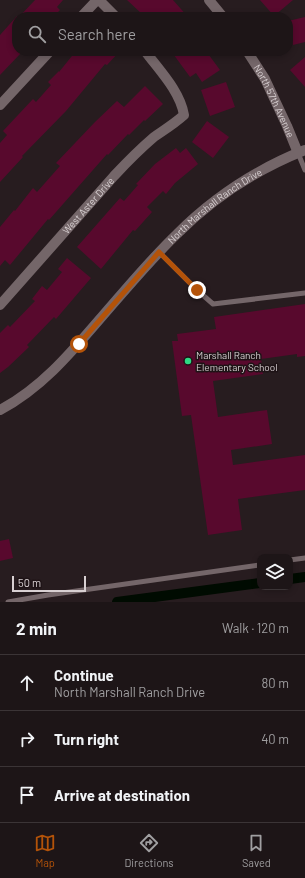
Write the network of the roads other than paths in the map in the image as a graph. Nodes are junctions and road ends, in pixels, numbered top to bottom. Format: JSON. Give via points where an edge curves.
{"nodes":[{"id":1,"x":98,"y":0,"type":"edge"},
{"id":2,"x":209,"y":0,"type":"edge"},
{"id":3,"x":86,"y":12,"type":"edge"},
{"id":4,"x":111,"y":12,"type":"edge"},
{"id":5,"x":219,"y":12,"type":"edge"},
{"id":6,"x":45,"y":56,"type":"edge"},
{"id":7,"x":149,"y":56,"type":"edge"},
{"id":8,"x":250,"y":56,"type":"edge"},
{"id":9,"x":0,"y":105,"type":"edge"},
{"id":10,"x":301,"y":151,"type":"edge"},
{"id":11,"x":305,"y":170,"type":"edge"},
{"id":12,"x":159,"y":252,"type":"junction"},
{"id":13,"x":305,"y":293,"type":"edge"},
{"id":14,"x":0,"y":305,"type":"edge"},
{"id":15,"x":0,"y":410,"type":"edge"},
{"id":16,"x":305,"y":558,"type":"edge"},
{"id":17,"x":293,"y":560,"type":"edge"},
{"id":18,"x":257,"y":564,"type":"edge"},
{"id":19,"x":8,"y":602,"type":"edge"}],
"edges":[{"from":1,"to":3,"type":"street"},
{"from":1,"to":4,"type":"street"},
{"from":2,"to":5,"type":"street"},
{"from":6,"to":9,"type":"street"},
{"from":7,"to":14,"type":"street","name":"West Aster Drive","via":[[174,90],[184,114],[149,142],[114,176]]},
{"from":8,"to":10,"type":"street","name":"North 57th Avenue"},
{"from":10,"to":11,"type":"lane"},
{"from":10,"to":12,"type":"street","name":"North Marshall Ranch Drive","via":[[221,196]]},
{"from":12,"to":13,"type":"lane","via":[[213,304]]},
{"from":12,"to":15,"type":"street","name":"North Marshall Ranch Drive","via":[[64,360],[31,390]]},
{"from":16,"to":17,"type":"lane"},
{"from":18,"to":19,"type":"lane"}]}
